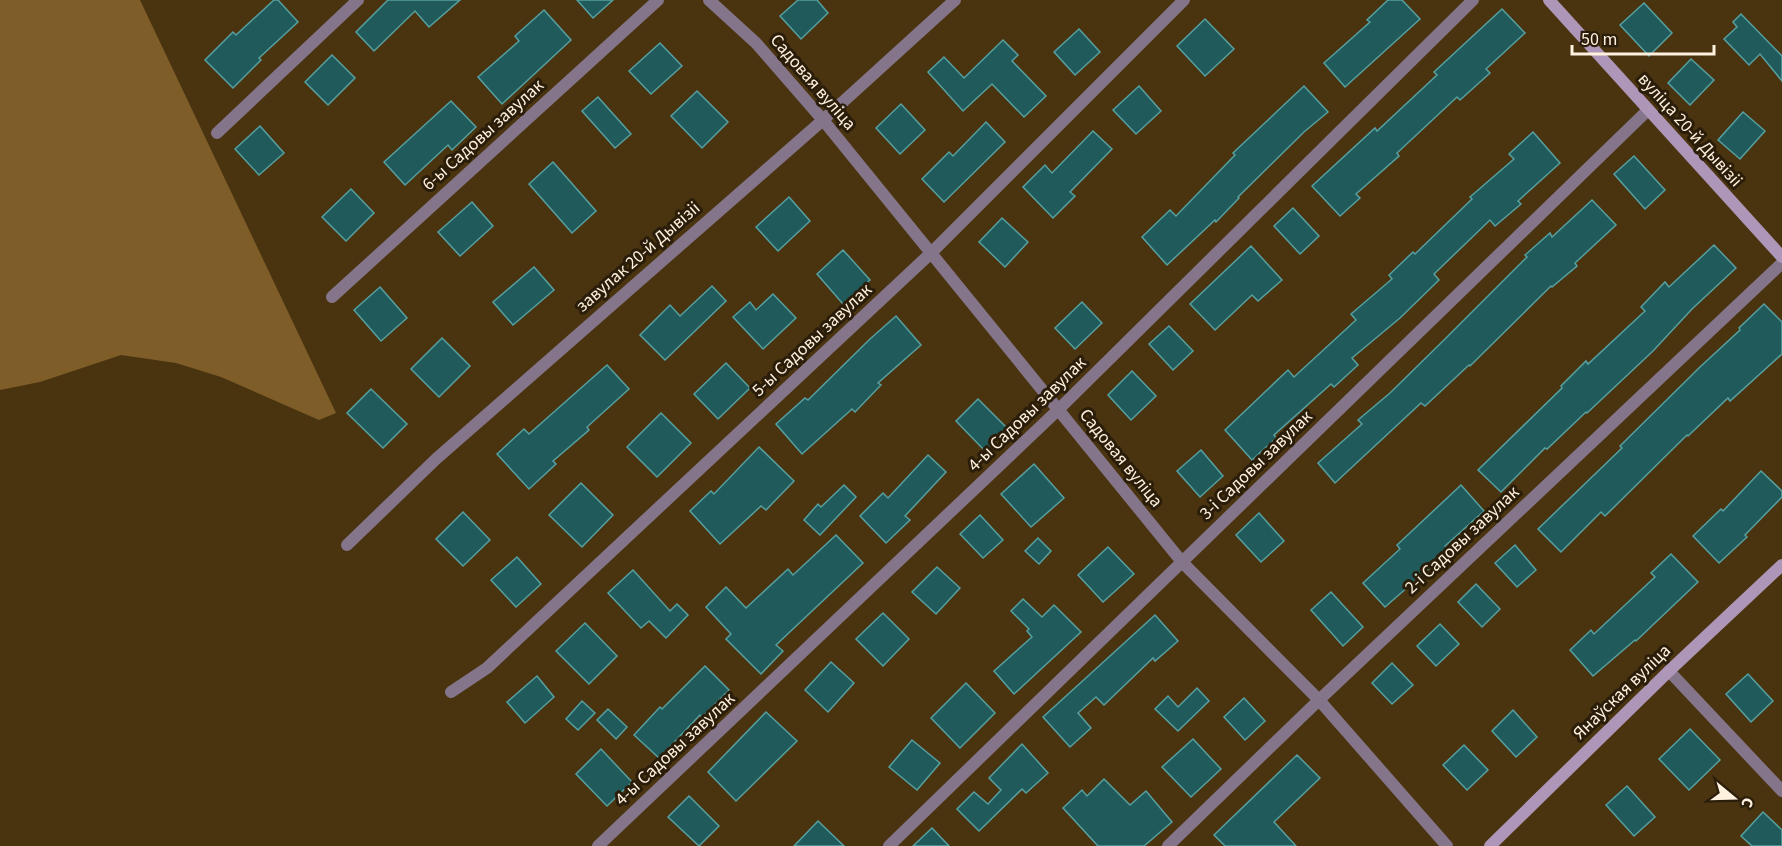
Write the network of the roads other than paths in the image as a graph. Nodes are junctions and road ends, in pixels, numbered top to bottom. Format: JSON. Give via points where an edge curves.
{"nodes":[{"id":1,"x":358,"y":0,"type":"edge"},
{"id":2,"x":658,"y":0,"type":"edge"},
{"id":3,"x":709,"y":0,"type":"edge"},
{"id":4,"x":955,"y":0,"type":"edge"},
{"id":5,"x":1184,"y":0,"type":"edge"},
{"id":6,"x":1473,"y":0,"type":"edge"},
{"id":7,"x":1549,"y":0,"type":"edge"},
{"id":8,"x":1647,"y":111,"type":"junction"},
{"id":9,"x":823,"y":120,"type":"junction"},
{"id":10,"x":217,"y":133,"type":"dead end"},
{"id":11,"x":932,"y":252,"type":"junction"},
{"id":12,"x":1782,"y":257,"type":"edge"},
{"id":13,"x":1782,"y":263,"type":"edge"},
{"id":14,"x":332,"y":297,"type":"dead end"},
{"id":15,"x":1059,"y":409,"type":"junction"},
{"id":16,"x":347,"y":544,"type":"dead end"},
{"id":17,"x":1182,"y":562,"type":"junction"},
{"id":18,"x":1782,"y":565,"type":"edge"},
{"id":19,"x":1669,"y":671,"type":"junction"},
{"id":20,"x":451,"y":692,"type":"dead end"},
{"id":21,"x":1319,"y":700,"type":"junction"},
{"id":22,"x":1782,"y":791,"type":"edge"},
{"id":23,"x":598,"y":846,"type":"edge"},
{"id":24,"x":889,"y":846,"type":"edge"},
{"id":25,"x":1168,"y":846,"type":"edge"},
{"id":26,"x":1447,"y":846,"type":"edge"},
{"id":27,"x":1490,"y":846,"type":"edge"}],
"edges":[{"from":1,"to":10,"type":"street"},
{"from":2,"to":14,"type":"street","name":"6-ы Садовы завулак"},
{"from":3,"to":9,"type":"street","name":"Садовая вуліца","via":[[756,43]]},
{"from":4,"to":9,"type":"street","name":"завулак 20-й Дывізіі"},
{"from":5,"to":11,"type":"street","name":"5-ы Садовы завулак"},
{"from":6,"to":15,"type":"street","name":"4-ы Садовы завулак"},
{"from":7,"to":8,"type":"street","name":"вуліца 20-й Дывізіі"},
{"from":8,"to":12,"type":"street","name":"вуліца 20-й Дывізіі"},
{"from":8,"to":17,"type":"street","name":"3-і Садовы завулак"},
{"from":9,"to":11,"type":"street","name":"Садовая вуліца"},
{"from":9,"to":16,"type":"street","name":"завулак 20-й Дывізіі","via":[[436,459]]},
{"from":11,"to":15,"type":"street","name":"Садовая вуліца"},
{"from":11,"to":20,"type":"street","name":"5-ы Садовы завулак","via":[[487,668]]},
{"from":13,"to":21,"type":"street","name":"2-і Садовы завулак"},
{"from":15,"to":17,"type":"street","name":"Садовая вуліца"},
{"from":15,"to":23,"type":"street","name":"4-ы Садовы завулак"},
{"from":17,"to":21,"type":"street","name":"Садовая вуліца"},
{"from":17,"to":24,"type":"street","name":"3-і Садовы завулак"},
{"from":18,"to":19,"type":"street","name":"Янаўская вуліца"},
{"from":19,"to":22,"type":"street"},
{"from":19,"to":27,"type":"street","name":"Янаўская вуліца"},
{"from":21,"to":25,"type":"street","name":"2-і Садовы завулак"},
{"from":21,"to":26,"type":"street","name":"Садовая вуліца"}]}
